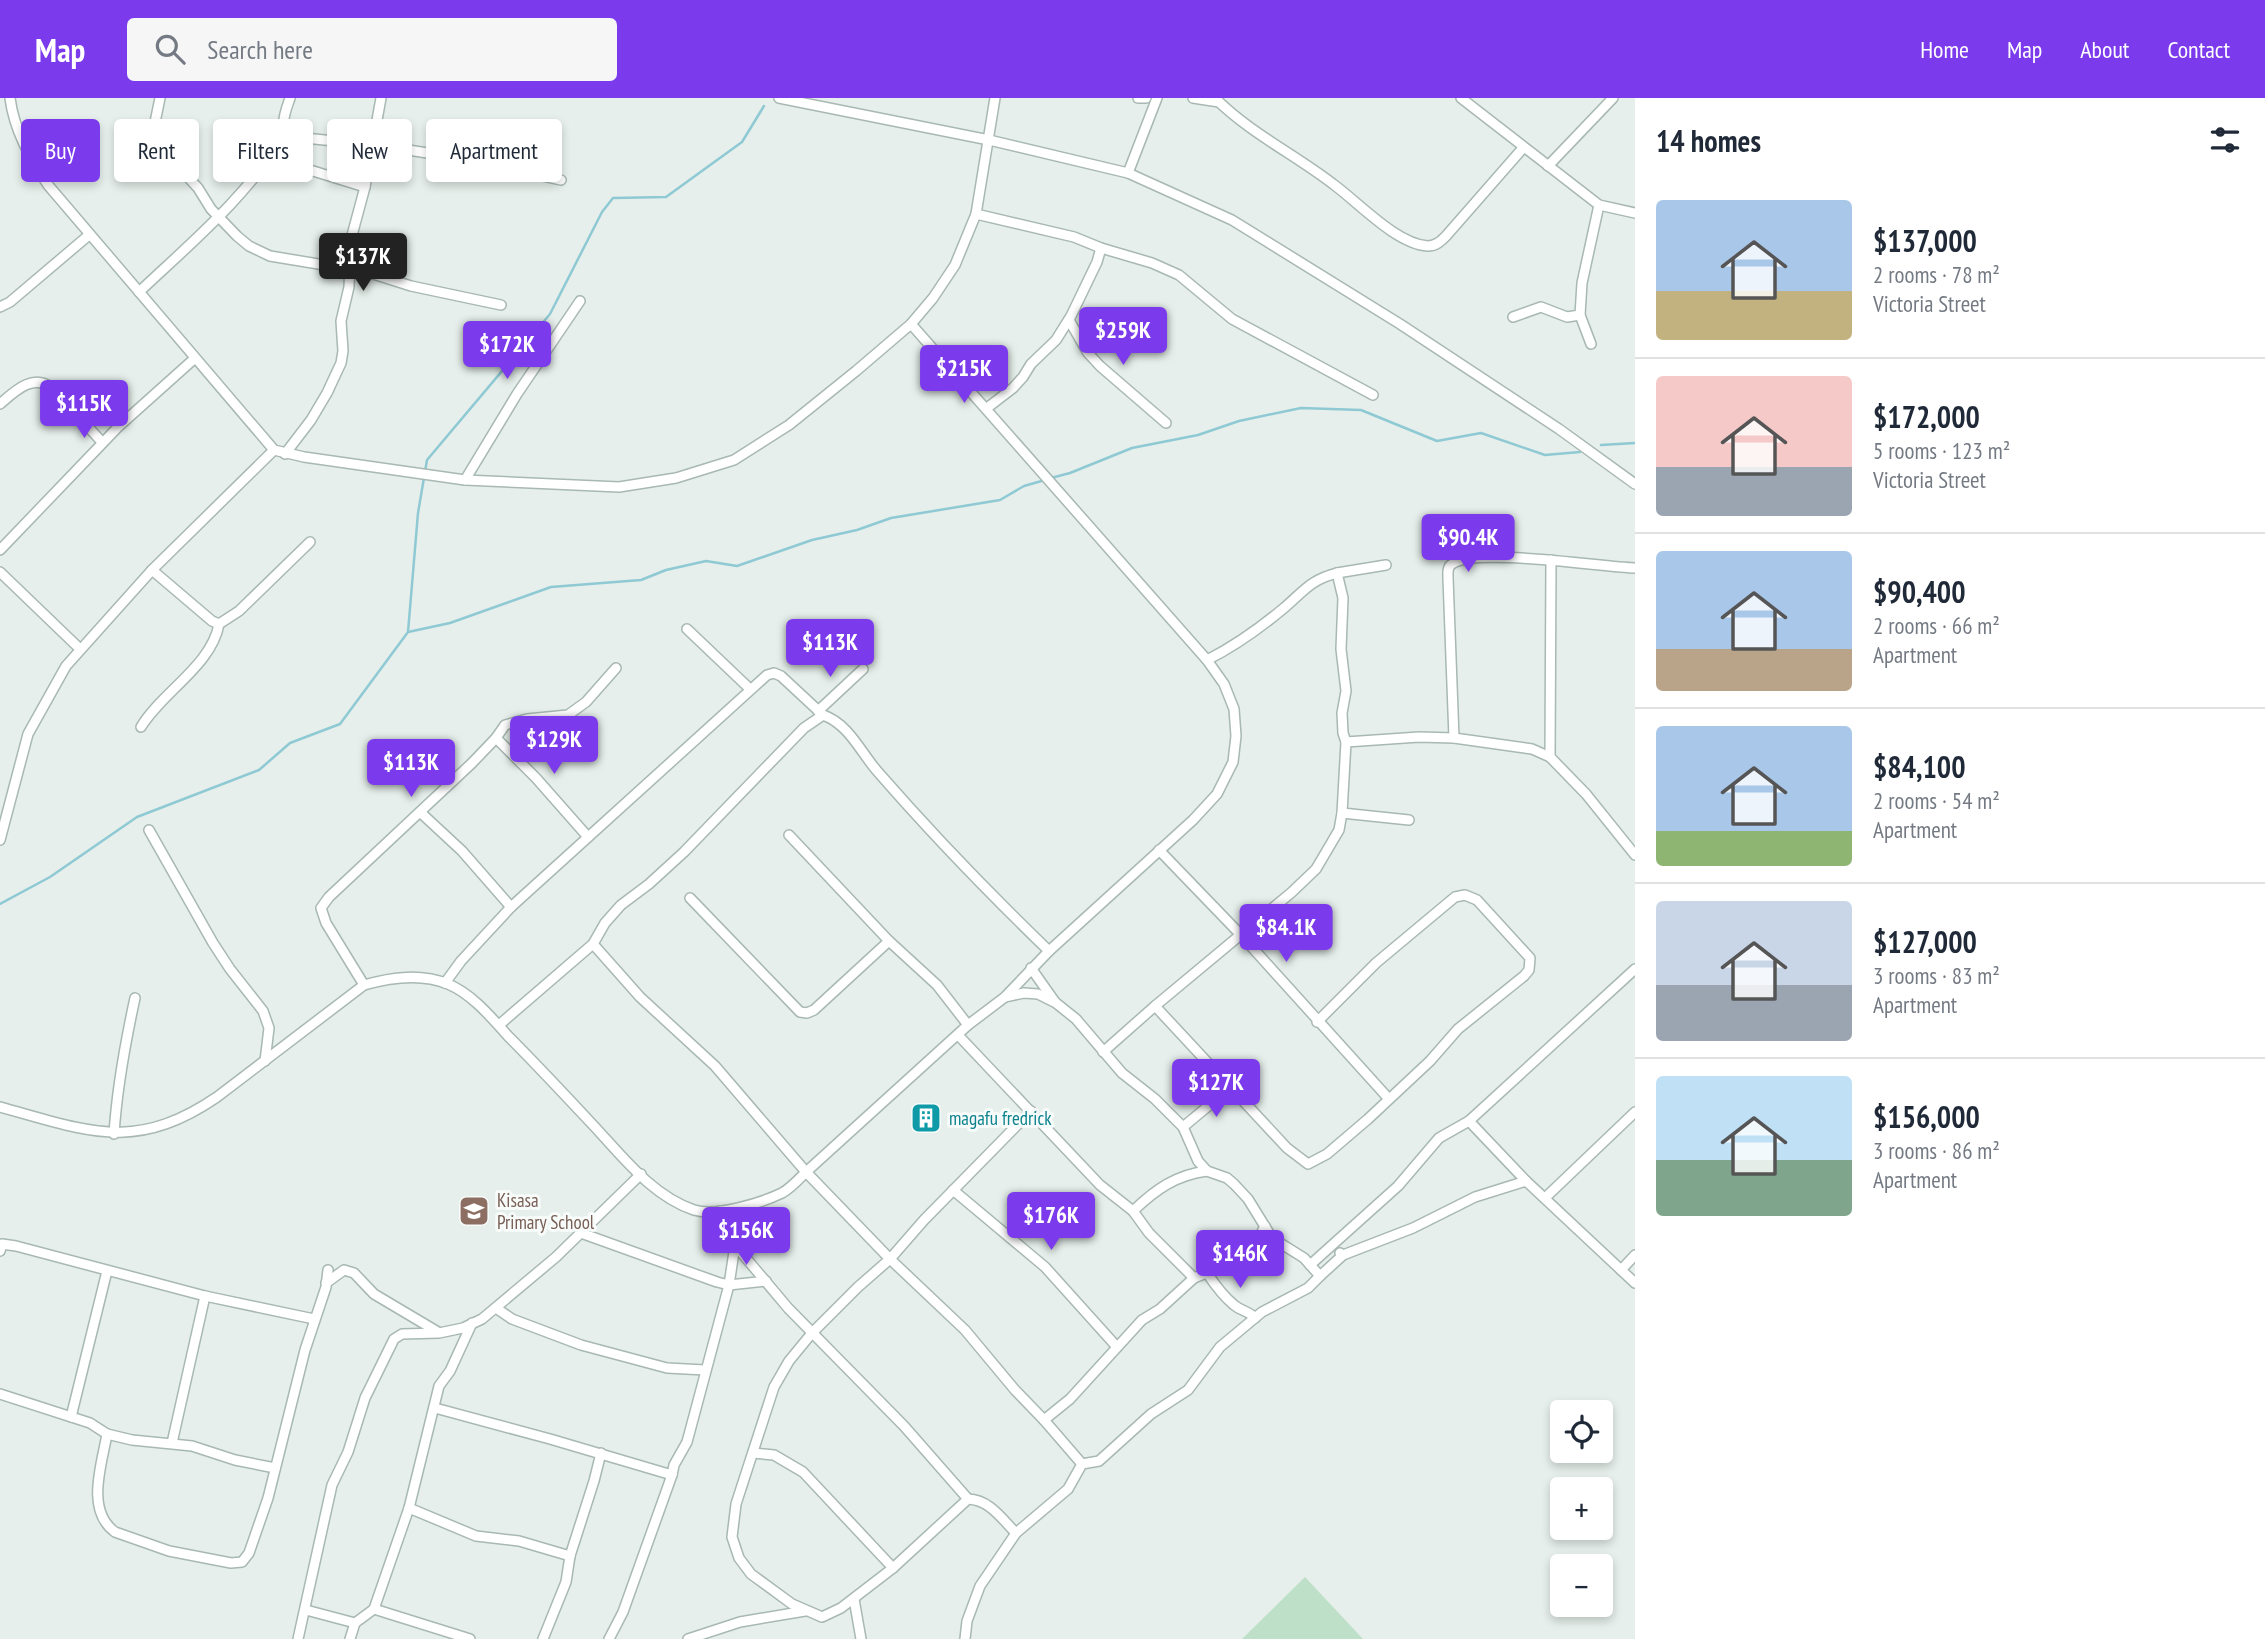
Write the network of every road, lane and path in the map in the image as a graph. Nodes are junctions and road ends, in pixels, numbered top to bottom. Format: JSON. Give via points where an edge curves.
{"nodes":[{"id":1,"x":10,"y":98,"type":"edge"},
{"id":2,"x":160,"y":98,"type":"edge"},
{"id":3,"x":290,"y":98,"type":"edge"},
{"id":4,"x":381,"y":98,"type":"edge"},
{"id":5,"x":779,"y":98,"type":"edge"},
{"id":6,"x":995,"y":98,"type":"edge"},
{"id":7,"x":1138,"y":98,"type":"edge"},
{"id":8,"x":1146,"y":98,"type":"edge"},
{"id":9,"x":1157,"y":98,"type":"edge"},
{"id":10,"x":1193,"y":98,"type":"edge"},
{"id":11,"x":1613,"y":98,"type":"edge"},
{"id":12,"x":1465,"y":99,"type":"edge"},
{"id":13,"x":1217,"y":100,"type":"edge"},
{"id":14,"x":284,"y":119,"type":"edge"},
{"id":15,"x":377,"y":119,"type":"edge"},
{"id":16,"x":989,"y":140,"type":"junction"},
{"id":17,"x":1523,"y":148,"type":"junction"},
{"id":18,"x":1548,"y":166,"type":"junction"},
{"id":19,"x":313,"y":171,"type":"edge"},
{"id":20,"x":1128,"y":173,"type":"junction"},
{"id":21,"x":252,"y":182,"type":"edge"},
{"id":22,"x":366,"y":182,"type":"edge"},
{"id":23,"x":365,"y":187,"type":"junction"},
{"id":24,"x":1599,"y":205,"type":"junction"},
{"id":25,"x":1635,"y":213,"type":"edge"},
{"id":26,"x":976,"y":214,"type":"junction"},
{"id":27,"x":219,"y":217,"type":"junction"},
{"id":28,"x":89,"y":235,"type":"junction"},
{"id":29,"x":1101,"y":248,"type":"junction"},
{"id":30,"x":351,"y":269,"type":"junction"},
{"id":31,"x":139,"y":292,"type":"junction"},
{"id":32,"x":580,"y":301,"type":"dead end"},
{"id":33,"x":501,"y":305,"type":"dead end"},
{"id":34,"x":0,"y":307,"type":"edge"},
{"id":35,"x":1580,"y":315,"type":"junction"},
{"id":36,"x":1513,"y":317,"type":"dead end"},
{"id":37,"x":1069,"y":320,"type":"junction"},
{"id":38,"x":911,"y":324,"type":"junction"},
{"id":39,"x":1591,"y":344,"type":"dead end"},
{"id":40,"x":194,"y":359,"type":"junction"},
{"id":41,"x":1373,"y":395,"type":"dead end"},
{"id":42,"x":0,"y":404,"type":"edge"},
{"id":43,"x":987,"y":408,"type":"junction"},
{"id":44,"x":1166,"y":423,"type":"dead end"},
{"id":45,"x":102,"y":442,"type":"junction"},
{"id":46,"x":274,"y":450,"type":"junction"},
{"id":47,"x":285,"y":454,"type":"junction"},
{"id":48,"x":465,"y":480,"type":"junction"},
{"id":49,"x":1635,"y":484,"type":"edge"},
{"id":50,"x":310,"y":542,"type":"dead end"},
{"id":51,"x":0,"y":550,"type":"edge"},
{"id":52,"x":1551,"y":560,"type":"junction"},
{"id":53,"x":1386,"y":565,"type":"dead end"},
{"id":54,"x":1635,"y":568,"type":"edge"},
{"id":55,"x":152,"y":570,"type":"junction"},
{"id":56,"x":0,"y":572,"type":"edge"},
{"id":57,"x":1338,"y":573,"type":"junction"},
{"id":58,"x":219,"y":624,"type":"junction"},
{"id":59,"x":687,"y":629,"type":"dead end"},
{"id":60,"x":79,"y":648,"type":"junction"},
{"id":61,"x":1207,"y":660,"type":"junction"},
{"id":62,"x":616,"y":667,"type":"dead end"},
{"id":63,"x":863,"y":669,"type":"dead end"},
{"id":64,"x":750,"y":689,"type":"junction"},
{"id":65,"x":821,"y":713,"type":"junction"},
{"id":66,"x":141,"y":727,"type":"dead end"},
{"id":67,"x":496,"y":738,"type":"junction"},
{"id":68,"x":1454,"y":738,"type":"junction"},
{"id":69,"x":1346,"y":742,"type":"junction"},
{"id":70,"x":1550,"y":757,"type":"junction"},
{"id":71,"x":420,"y":812,"type":"junction"},
{"id":72,"x":1342,"y":813,"type":"junction"},
{"id":73,"x":1409,"y":820,"type":"dead end"},
{"id":74,"x":2,"y":823,"type":"edge"},
{"id":75,"x":149,"y":830,"type":"dead end"},
{"id":76,"x":789,"y":835,"type":"dead end"},
{"id":77,"x":588,"y":838,"type":"junction"},
{"id":78,"x":0,"y":840,"type":"edge"},
{"id":79,"x":1634,"y":849,"type":"edge"},
{"id":80,"x":1159,"y":850,"type":"junction"},
{"id":81,"x":690,"y":898,"type":"dead end"},
{"id":82,"x":511,"y":907,"type":"junction"},
{"id":83,"x":1240,"y":934,"type":"junction"},
{"id":84,"x":888,"y":941,"type":"junction"},
{"id":85,"x":593,"y":944,"type":"junction"},
{"id":86,"x":1049,"y":951,"type":"junction"},
{"id":87,"x":1031,"y":968,"type":"junction"},
{"id":88,"x":1635,"y":969,"type":"edge"},
{"id":89,"x":445,"y":983,"type":"junction"},
{"id":90,"x":364,"y":985,"type":"junction"},
{"id":91,"x":1005,"y":997,"type":"junction"},
{"id":92,"x":135,"y":998,"type":"dead end"},
{"id":93,"x":1056,"y":1003,"type":"junction"},
{"id":94,"x":1155,"y":1006,"type":"junction"},
{"id":95,"x":1317,"y":1022,"type":"junction"},
{"id":96,"x":968,"y":1025,"type":"junction"},
{"id":97,"x":499,"y":1026,"type":"junction"},
{"id":98,"x":958,"y":1035,"type":"junction"},
{"id":99,"x":1103,"y":1052,"type":"junction"},
{"id":100,"x":265,"y":1061,"type":"junction"},
{"id":101,"x":1230,"y":1088,"type":"junction"},
{"id":102,"x":1389,"y":1100,"type":"junction"},
{"id":103,"x":0,"y":1107,"type":"edge"},
{"id":104,"x":1031,"y":1111,"type":"junction"},
{"id":105,"x":1635,"y":1112,"type":"edge"},
{"id":106,"x":1469,"y":1121,"type":"junction"},
{"id":107,"x":1183,"y":1127,"type":"junction"},
{"id":108,"x":114,"y":1134,"type":"junction"},
{"id":109,"x":1207,"y":1171,"type":"junction"},
{"id":110,"x":806,"y":1172,"type":"junction"},
{"id":111,"x":641,"y":1174,"type":"junction"},
{"id":112,"x":1526,"y":1181,"type":"junction"},
{"id":113,"x":953,"y":1190,"type":"junction"},
{"id":114,"x":1546,"y":1197,"type":"junction"},
{"id":115,"x":720,"y":1211,"type":"junction"},
{"id":116,"x":1133,"y":1211,"type":"junction"},
{"id":117,"x":1265,"y":1226,"type":"junction"},
{"id":118,"x":581,"y":1233,"type":"junction"},
{"id":119,"x":734,"y":1245,"type":"junction"},
{"id":120,"x":1328,"y":1250,"type":"junction"},
{"id":121,"x":0,"y":1251,"type":"edge"},
{"id":122,"x":1343,"y":1255,"type":"junction"},
{"id":123,"x":1635,"y":1255,"type":"edge"},
{"id":124,"x":890,"y":1259,"type":"junction"},
{"id":125,"x":1310,"y":1265,"type":"junction"},
{"id":126,"x":1621,"y":1269,"type":"junction"},
{"id":127,"x":328,"y":1270,"type":"dead end"},
{"id":128,"x":107,"y":1271,"type":"junction"},
{"id":129,"x":1207,"y":1273,"type":"junction"},
{"id":130,"x":1320,"y":1276,"type":"junction"},
{"id":131,"x":1194,"y":1278,"type":"junction"},
{"id":132,"x":766,"y":1281,"type":"junction"},
{"id":133,"x":326,"y":1283,"type":"junction"},
{"id":134,"x":1635,"y":1283,"type":"edge"},
{"id":135,"x":729,"y":1285,"type":"junction"},
{"id":136,"x":205,"y":1296,"type":"junction"},
{"id":137,"x":496,"y":1308,"type":"junction"},
{"id":138,"x":1255,"y":1318,"type":"junction"},
{"id":139,"x":314,"y":1319,"type":"junction"},
{"id":140,"x":472,"y":1323,"type":"junction"},
{"id":141,"x":439,"y":1333,"type":"junction"},
{"id":142,"x":811,"y":1333,"type":"junction"},
{"id":143,"x":1117,"y":1347,"type":"junction"},
{"id":144,"x":705,"y":1370,"type":"junction"},
{"id":145,"x":0,"y":1394,"type":"edge"},
{"id":146,"x":435,"y":1408,"type":"junction"},
{"id":147,"x":71,"y":1417,"type":"junction"},
{"id":148,"x":1044,"y":1420,"type":"junction"},
{"id":149,"x":107,"y":1434,"type":"junction"},
{"id":150,"x":172,"y":1443,"type":"junction"},
{"id":151,"x":601,"y":1453,"type":"junction"},
{"id":152,"x":753,"y":1453,"type":"junction"},
{"id":153,"x":1082,"y":1464,"type":"junction"},
{"id":154,"x":275,"y":1468,"type":"junction"},
{"id":155,"x":672,"y":1475,"type":"junction"},
{"id":156,"x":968,"y":1499,"type":"junction"},
{"id":157,"x":409,"y":1508,"type":"junction"},
{"id":158,"x":1016,"y":1533,"type":"junction"},
{"id":159,"x":570,"y":1556,"type":"junction"},
{"id":160,"x":893,"y":1568,"type":"junction"},
{"id":161,"x":853,"y":1599,"type":"junction"},
{"id":162,"x":374,"y":1609,"type":"junction"},
{"id":163,"x":306,"y":1610,"type":"junction"},
{"id":164,"x":805,"y":1611,"type":"junction"},
{"id":165,"x":355,"y":1623,"type":"junction"},
{"id":166,"x":299,"y":1639,"type":"edge"},
{"id":167,"x":350,"y":1639,"type":"edge"},
{"id":168,"x":470,"y":1639,"type":"edge"},
{"id":169,"x":542,"y":1639,"type":"edge"},
{"id":170,"x":610,"y":1639,"type":"edge"},
{"id":171,"x":688,"y":1639,"type":"edge"},
{"id":172,"x":861,"y":1639,"type":"edge"},
{"id":173,"x":965,"y":1639,"type":"edge"}],
"edges":[{"from":1,"to":28,"type":"street","via":[[12,116],[30,158]]},
{"from":2,"to":27,"type":"street","via":[[155,142]]},
{"from":3,"to":14,"type":"street"},
{"from":4,"to":15,"type":"street"},
{"from":5,"to":16,"type":"street"},
{"from":6,"to":16,"type":"street"},
{"from":7,"to":8,"type":"street"},
{"from":9,"to":20,"type":"street"},
{"from":10,"to":13,"type":"street"},
{"from":11,"to":18,"type":"street"},
{"from":12,"to":17,"type":"street"},
{"from":13,"to":17,"type":"street","via":[[1380,222],[1430,246],[1446,236]]},
{"from":16,"to":20,"type":"street"},
{"from":16,"to":26,"type":"street"},
{"from":17,"to":18,"type":"street"},
{"from":18,"to":24,"type":"street"},
{"from":19,"to":23,"type":"street"},
{"from":20,"to":49,"type":"street","via":[[1232,220],[1400,324]]},
{"from":21,"to":27,"type":"street"},
{"from":22,"to":23,"type":"street"},
{"from":23,"to":30,"type":"street","via":[[351,239]]},
{"from":24,"to":25,"type":"street"},
{"from":24,"to":35,"type":"street"},
{"from":26,"to":29,"type":"street","via":[[1073,236]]},
{"from":26,"to":38,"type":"street","via":[[955,265]]},
{"from":27,"to":30,"type":"street","via":[[249,246],[270,256]]},
{"from":27,"to":31,"type":"street"},
{"from":28,"to":31,"type":"street"},
{"from":28,"to":34,"type":"street"},
{"from":29,"to":37,"type":"street"},
{"from":29,"to":41,"type":"street","via":[[1179,275],[1232,319]]},
{"from":30,"to":33,"type":"street"},
{"from":30,"to":47,"type":"street","via":[[341,321],[341,363],[311,420]]},
{"from":31,"to":40,"type":"street"},
{"from":32,"to":48,"type":"street"},
{"from":35,"to":36,"type":"street","via":[[1567,317],[1541,307]]},
{"from":35,"to":39,"type":"street"},
{"from":37,"to":43,"type":"street","via":[[1023,377]]},
{"from":37,"to":44,"type":"street","via":[[1100,366]]},
{"from":38,"to":43,"type":"street"},
{"from":38,"to":48,"type":"street","via":[[789,425],[734,460],[676,478],[620,487]]},
{"from":40,"to":45,"type":"street"},
{"from":40,"to":46,"type":"street"},
{"from":42,"to":45,"type":"street","via":[[31,382],[44,382]]},
{"from":43,"to":61,"type":"street"},
{"from":45,"to":51,"type":"street"},
{"from":46,"to":47,"type":"street"},
{"from":46,"to":55,"type":"street"},
{"from":47,"to":48,"type":"street"},
{"from":50,"to":58,"type":"street","via":[[239,611]]},
{"from":52,"to":54,"type":"street"},
{"from":52,"to":68,"type":"street","via":[[1482,557],[1452,563],[1448,568]]},
{"from":52,"to":70,"type":"street"},
{"from":53,"to":57,"type":"street"},
{"from":55,"to":58,"type":"street"},
{"from":55,"to":60,"type":"street"},
{"from":56,"to":60,"type":"street"},
{"from":57,"to":61,"type":"street","via":[[1319,577],[1231,648]]},
{"from":57,"to":69,"type":"street","via":[[1343,598]]},
{"from":58,"to":66,"type":"street","via":[[206,654]]},
{"from":59,"to":64,"type":"street"},
{"from":60,"to":74,"type":"street","via":[[28,734]]},
{"from":61,"to":80,"type":"street","via":[[1234,709],[1237,736],[1233,762],[1217,794]]},
{"from":62,"to":67,"type":"street","via":[[576,711],[505,725]]},
{"from":63,"to":65,"type":"street"},
{"from":64,"to":65,"type":"street","via":[[774,673]]},
{"from":64,"to":77,"type":"street"},
{"from":65,"to":85,"type":"street","via":[[684,852],[621,905]]},
{"from":65,"to":86,"type":"street","via":[[850,734],[876,770]]},
{"from":67,"to":71,"type":"street"},
{"from":67,"to":77,"type":"street"},
{"from":68,"to":69,"type":"street"},
{"from":68,"to":70,"type":"street","via":[[1532,749]]},
{"from":69,"to":72,"type":"street"},
{"from":70,"to":79,"type":"street"},
{"from":71,"to":82,"type":"street"},
{"from":71,"to":90,"type":"street","via":[[321,908]]},
{"from":72,"to":73,"type":"street"},
{"from":72,"to":83,"type":"street","via":[[1339,830],[1316,869]]},
{"from":74,"to":78,"type":"street"},
{"from":75,"to":100,"type":"street","via":[[230,969],[263,1011],[269,1028]]},
{"from":76,"to":84,"type":"street"},
{"from":77,"to":82,"type":"street"},
{"from":80,"to":83,"type":"street"},
{"from":80,"to":86,"type":"street"},
{"from":81,"to":84,"type":"street","via":[[800,1012],[814,1010]]},
{"from":82,"to":89,"type":"street"},
{"from":83,"to":94,"type":"street"},
{"from":83,"to":95,"type":"street"},
{"from":84,"to":96,"type":"street","via":[[937,985]]},
{"from":85,"to":97,"type":"street"},
{"from":85,"to":110,"type":"street","via":[[640,997],[715,1066]]},
{"from":86,"to":87,"type":"street"},
{"from":87,"to":91,"type":"street"},
{"from":87,"to":93,"type":"street"},
{"from":88,"to":106,"type":"street"},
{"from":89,"to":90,"type":"street","via":[[394,977]]},
{"from":89,"to":97,"type":"street","via":[[464,992]]},
{"from":90,"to":100,"type":"street"},
{"from":91,"to":93,"type":"street","via":[[1038,994]]},
{"from":91,"to":96,"type":"street"},
{"from":92,"to":108,"type":"street","via":[[125,1036]]},
{"from":93,"to":99,"type":"street"},
{"from":94,"to":99,"type":"street"},
{"from":94,"to":101,"type":"street"},
{"from":95,"to":102,"type":"street"},
{"from":95,"to":102,"type":"street","via":[[1376,963],[1455,897],[1477,900],[1530,958],[1529,970],[1458,1029]]},
{"from":96,"to":98,"type":"street"},
{"from":97,"to":111,"type":"street"},
{"from":98,"to":104,"type":"street"},
{"from":98,"to":110,"type":"street"},
{"from":99,"to":107,"type":"street"},
{"from":100,"to":108,"type":"street","via":[[182,1118],[148,1130]]},
{"from":101,"to":102,"type":"street","via":[[1308,1164]]},
{"from":101,"to":107,"type":"street"},
{"from":103,"to":108,"type":"street"},
{"from":104,"to":113,"type":"street"},
{"from":104,"to":116,"type":"street","via":[[1100,1185]]},
{"from":105,"to":114,"type":"street"},
{"from":106,"to":112,"type":"street"},
{"from":106,"to":120,"type":"street","via":[[1439,1138],[1398,1186]]},
{"from":107,"to":109,"type":"street"},
{"from":109,"to":116,"type":"street","via":[[1178,1177]]},
{"from":109,"to":117,"type":"street","via":[[1234,1184]]},
{"from":110,"to":115,"type":"street","via":[[784,1192]]},
{"from":110,"to":124,"type":"street"},
{"from":111,"to":115,"type":"street","via":[[667,1198],[696,1211]]},
{"from":111,"to":118,"type":"street"},
{"from":112,"to":114,"type":"street"},
{"from":112,"to":122,"type":"street","via":[[1475,1197]]},
{"from":113,"to":124,"type":"street"},
{"from":113,"to":143,"type":"street","via":[[1045,1267]]},
{"from":114,"to":126,"type":"street"},
{"from":115,"to":119,"type":"street"},
{"from":116,"to":131,"type":"street"},
{"from":117,"to":125,"type":"street","via":[[1278,1243]]},
{"from":117,"to":129,"type":"street","via":[[1253,1243]]},
{"from":118,"to":135,"type":"street"},
{"from":118,"to":137,"type":"street"},
{"from":119,"to":132,"type":"street"},
{"from":119,"to":135,"type":"street"},
{"from":120,"to":122,"type":"street"},
{"from":120,"to":125,"type":"street"},
{"from":121,"to":128,"type":"street","via":[[2,1244],[16,1246]]},
{"from":122,"to":130,"type":"street"},
{"from":123,"to":126,"type":"street"},
{"from":124,"to":142,"type":"street"},
{"from":124,"to":148,"type":"street","via":[[965,1330]]},
{"from":125,"to":130,"type":"street"},
{"from":126,"to":134,"type":"street"},
{"from":127,"to":133,"type":"street"},
{"from":128,"to":136,"type":"street"},
{"from":128,"to":147,"type":"street"},
{"from":129,"to":131,"type":"street"},
{"from":129,"to":138,"type":"street","via":[[1236,1307]]},
{"from":130,"to":138,"type":"street","via":[[1308,1288]]},
{"from":131,"to":143,"type":"street"},
{"from":132,"to":135,"type":"street"},
{"from":132,"to":142,"type":"street"},
{"from":133,"to":139,"type":"street"},
{"from":133,"to":141,"type":"street","via":[[344,1270],[354,1273],[374,1294]]},
{"from":135,"to":144,"type":"street"},
{"from":136,"to":139,"type":"street"},
{"from":136,"to":150,"type":"street"},
{"from":137,"to":140,"type":"street"},
{"from":137,"to":144,"type":"street","via":[[512,1319],[581,1345],[667,1368]]},
{"from":138,"to":153,"type":"street","via":[[1220,1347],[1188,1390],[1151,1414],[1099,1461]]},
{"from":139,"to":154,"type":"street"},
{"from":140,"to":141,"type":"street"},
{"from":140,"to":146,"type":"street","via":[[439,1386]]},
{"from":141,"to":163,"type":"street","via":[[402,1334],[394,1339],[365,1398],[327,1502]]},
{"from":142,"to":152,"type":"street","via":[[774,1387]]},
{"from":142,"to":156,"type":"street","via":[[904,1426]]},
{"from":143,"to":148,"type":"street","via":[[1070,1399]]},
{"from":144,"to":155,"type":"street","via":[[687,1442]]},
{"from":145,"to":147,"type":"street"},
{"from":146,"to":151,"type":"street"},
{"from":146,"to":157,"type":"street"},
{"from":147,"to":149,"type":"street"},
{"from":148,"to":153,"type":"street"},
{"from":149,"to":150,"type":"street"},
{"from":149,"to":154,"type":"street","via":[[97,1504],[102,1519],[115,1532],[169,1551],[242,1562],[249,1553]]},
{"from":150,"to":154,"type":"street"},
{"from":151,"to":155,"type":"street"},
{"from":151,"to":159,"type":"street"},
{"from":152,"to":160,"type":"street","via":[[774,1455],[803,1472]]},
{"from":152,"to":164,"type":"street","via":[[733,1523],[735,1549],[751,1574]]},
{"from":153,"to":158,"type":"street","via":[[1068,1489]]},
{"from":155,"to":170,"type":"street","via":[[624,1612]]},
{"from":156,"to":158,"type":"street","via":[[987,1503]]},
{"from":156,"to":160,"type":"street"},
{"from":157,"to":159,"type":"street","via":[[475,1536],[519,1541]]},
{"from":157,"to":162,"type":"street"},
{"from":158,"to":173,"type":"street","via":[[980,1586]]},
{"from":159,"to":169,"type":"street","via":[[562,1595]]},
{"from":160,"to":161,"type":"street"},
{"from":161,"to":164,"type":"street","via":[[826,1616]]},
{"from":161,"to":172,"type":"street"},
{"from":162,"to":165,"type":"street"},
{"from":162,"to":168,"type":"street"},
{"from":163,"to":165,"type":"street"},
{"from":163,"to":166,"type":"street"},
{"from":164,"to":171,"type":"street","via":[[740,1622]]},
{"from":165,"to":167,"type":"street"}]}
